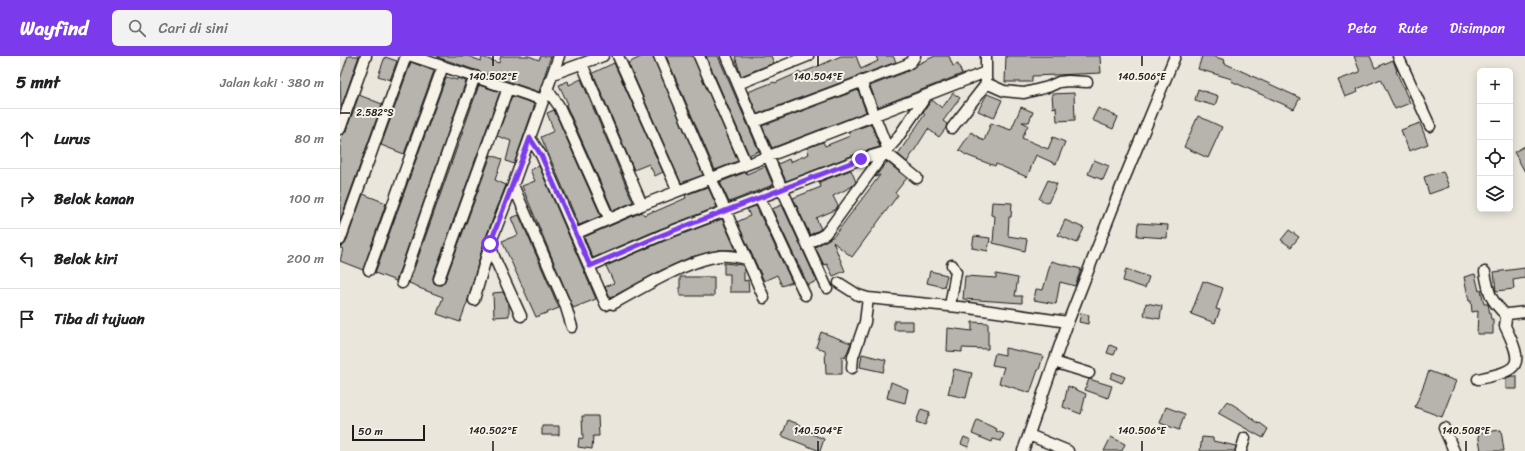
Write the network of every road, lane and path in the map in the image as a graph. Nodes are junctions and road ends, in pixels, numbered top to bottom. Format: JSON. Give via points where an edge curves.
{"nodes":[{"id":1,"x":366,"y":56,"type":"edge"},
{"id":2,"x":406,"y":56,"type":"edge"},
{"id":3,"x":412,"y":56,"type":"edge"},
{"id":4,"x":558,"y":56,"type":"edge"},
{"id":5,"x":604,"y":56,"type":"edge"},
{"id":6,"x":618,"y":56,"type":"edge"},
{"id":7,"x":659,"y":56,"type":"edge"},
{"id":8,"x":699,"y":56,"type":"edge"},
{"id":9,"x":726,"y":56,"type":"edge"},
{"id":10,"x":808,"y":56,"type":"edge"},
{"id":11,"x":916,"y":56,"type":"edge"},
{"id":12,"x":986,"y":56,"type":"edge"},
{"id":13,"x":1175,"y":56,"type":"edge"},
{"id":14,"x":1398,"y":56,"type":"edge"},
{"id":15,"x":582,"y":64,"type":"junction"},
{"id":16,"x":443,"y":66,"type":"junction"},
{"id":17,"x":986,"y":72,"type":"junction"},
{"id":18,"x":553,"y":74,"type":"junction"},
{"id":19,"x":475,"y":76,"type":"junction"},
{"id":20,"x":861,"y":81,"type":"junction"},
{"id":21,"x":1087,"y":82,"type":"dead end"},
{"id":22,"x":986,"y":83,"type":"junction"},
{"id":23,"x":738,"y":84,"type":"junction"},
{"id":24,"x":508,"y":88,"type":"junction"},
{"id":25,"x":547,"y":89,"type":"junction"},
{"id":26,"x":927,"y":95,"type":"junction"},
{"id":27,"x":543,"y":100,"type":"junction"},
{"id":28,"x":875,"y":115,"type":"junction"},
{"id":29,"x":754,"y":122,"type":"junction"},
{"id":30,"x":1430,"y":126,"type":"dead end"},
{"id":31,"x":340,"y":128,"type":"edge"},
{"id":32,"x":952,"y":128,"type":"dead end"},
{"id":33,"x":530,"y":138,"type":"junction"},
{"id":34,"x":886,"y":151,"type":"junction"},
{"id":35,"x":768,"y":156,"type":"junction"},
{"id":36,"x":746,"y":164,"type":"junction"},
{"id":37,"x":711,"y":178,"type":"junction"},
{"id":38,"x":917,"y":178,"type":"dead end"},
{"id":39,"x":513,"y":185,"type":"junction"},
{"id":40,"x":782,"y":190,"type":"junction"},
{"id":41,"x":678,"y":191,"type":"junction"},
{"id":42,"x":760,"y":198,"type":"junction"},
{"id":43,"x":642,"y":205,"type":"junction"},
{"id":44,"x":726,"y":211,"type":"junction"},
{"id":45,"x":610,"y":218,"type":"junction"},
{"id":46,"x":575,"y":234,"type":"junction"},
{"id":47,"x":340,"y":240,"type":"edge"},
{"id":48,"x":490,"y":244,"type":"junction"},
{"id":49,"x":807,"y":244,"type":"junction"},
{"id":50,"x":747,"y":259,"type":"junction"},
{"id":51,"x":952,"y":265,"type":"dead end"},
{"id":52,"x":590,"y":266,"type":"junction"},
{"id":53,"x":369,"y":270,"type":"dead end"},
{"id":54,"x":1485,"y":272,"type":"dead end"},
{"id":55,"x":439,"y":279,"type":"dead end"},
{"id":56,"x":402,"y":283,"type":"dead end"},
{"id":57,"x":839,"y":284,"type":"dead end"},
{"id":58,"x":827,"y":288,"type":"dead end"},
{"id":59,"x":805,"y":295,"type":"dead end"},
{"id":60,"x":764,"y":298,"type":"dead end"},
{"id":61,"x":868,"y":298,"type":"junction"},
{"id":62,"x":474,"y":300,"type":"dead end"},
{"id":63,"x":950,"y":306,"type":"junction"},
{"id":64,"x":1525,"y":312,"type":"edge"},
{"id":65,"x":521,"y":316,"type":"dead end"},
{"id":66,"x":1507,"y":316,"type":"junction"},
{"id":67,"x":1068,"y":322,"type":"junction"},
{"id":68,"x":572,"y":327,"type":"dead end"},
{"id":69,"x":1054,"y":362,"type":"junction"},
{"id":70,"x":1522,"y":365,"type":"edge"},
{"id":71,"x":852,"y":368,"type":"dead end"},
{"id":72,"x":1089,"y":373,"type":"dead end"},
{"id":73,"x":1478,"y":379,"type":"dead end"},
{"id":74,"x":1444,"y":428,"type":"dead end"},
{"id":75,"x":1029,"y":435,"type":"junction"},
{"id":76,"x":1245,"y":438,"type":"dead end"},
{"id":77,"x":1023,"y":451,"type":"edge"},
{"id":78,"x":1068,"y":451,"type":"edge"},
{"id":79,"x":1241,"y":451,"type":"edge"},
{"id":80,"x":1454,"y":451,"type":"edge"}],
"edges":[{"from":1,"to":31,"type":"street"},
{"from":2,"to":47,"type":"street"},
{"from":3,"to":16,"type":"street"},
{"from":4,"to":18,"type":"street"},
{"from":5,"to":15,"type":"street"},
{"from":6,"to":41,"type":"street"},
{"from":7,"to":37,"type":"street"},
{"from":8,"to":36,"type":"street"},
{"from":9,"to":23,"type":"street"},
{"from":10,"to":23,"type":"street"},
{"from":11,"to":20,"type":"street","via":[[906,65]]},
{"from":12,"to":17,"type":"street"},
{"from":13,"to":67,"type":"street"},
{"from":14,"to":30,"type":"street"},
{"from":15,"to":18,"type":"street"},
{"from":15,"to":43,"type":"street"},
{"from":16,"to":19,"type":"street"},
{"from":16,"to":53,"type":"street"},
{"from":17,"to":22,"type":"street"},
{"from":17,"to":26,"type":"street"},
{"from":18,"to":25,"type":"street"},
{"from":19,"to":24,"type":"street"},
{"from":19,"to":56,"type":"street"},
{"from":20,"to":28,"type":"street"},
{"from":20,"to":29,"type":"street"},
{"from":21,"to":22,"type":"street","via":[[1059,82],[1024,93],[1004,91]]},
{"from":22,"to":32,"type":"street"},
{"from":23,"to":29,"type":"street"},
{"from":24,"to":27,"type":"street"},
{"from":24,"to":55,"type":"street"},
{"from":25,"to":27,"type":"street"},
{"from":25,"to":45,"type":"street","via":[[559,106]]},
{"from":26,"to":28,"type":"street"},
{"from":26,"to":34,"type":"street"},
{"from":27,"to":33,"type":"street"},
{"from":28,"to":34,"type":"street"},
{"from":28,"to":35,"type":"street"},
{"from":29,"to":35,"type":"street"},
{"from":33,"to":39,"type":"street"},
{"from":33,"to":46,"type":"street","via":[[541,155]]},
{"from":34,"to":38,"type":"street"},
{"from":34,"to":40,"type":"street"},
{"from":34,"to":49,"type":"street","via":[[828,231]]},
{"from":35,"to":36,"type":"street"},
{"from":35,"to":40,"type":"street"},
{"from":36,"to":37,"type":"street"},
{"from":37,"to":41,"type":"street"},
{"from":37,"to":44,"type":"street"},
{"from":39,"to":48,"type":"street"},
{"from":39,"to":68,"type":"street","via":[[565,304]]},
{"from":40,"to":42,"type":"street"},
{"from":40,"to":49,"type":"street"},
{"from":41,"to":43,"type":"street"},
{"from":42,"to":44,"type":"street"},
{"from":42,"to":59,"type":"street"},
{"from":43,"to":45,"type":"street"},
{"from":44,"to":50,"type":"street"},
{"from":44,"to":52,"type":"street"},
{"from":45,"to":46,"type":"street"},
{"from":46,"to":52,"type":"street"},
{"from":48,"to":62,"type":"street"},
{"from":48,"to":65,"type":"street"},
{"from":49,"to":58,"type":"street"},
{"from":50,"to":52,"type":"street","via":[[721,256],[706,259],[640,288],[609,305]]},
{"from":50,"to":60,"type":"street"},
{"from":51,"to":63,"type":"street","via":[[956,272]]},
{"from":54,"to":66,"type":"street","via":[[1492,300]]},
{"from":57,"to":61,"type":"street"},
{"from":61,"to":63,"type":"street"},
{"from":61,"to":71,"type":"street","via":[[865,322],[853,357]]},
{"from":63,"to":67,"type":"street"},
{"from":64,"to":66,"type":"street"},
{"from":66,"to":70,"type":"street","via":[[1505,326],[1514,341]]},
{"from":67,"to":69,"type":"street"},
{"from":69,"to":72,"type":"street"},
{"from":69,"to":75,"type":"street"},
{"from":70,"to":73,"type":"street","via":[[1505,373]]},
{"from":74,"to":80,"type":"street"},
{"from":75,"to":77,"type":"street"},
{"from":75,"to":78,"type":"street"},
{"from":76,"to":79,"type":"street"}]}
